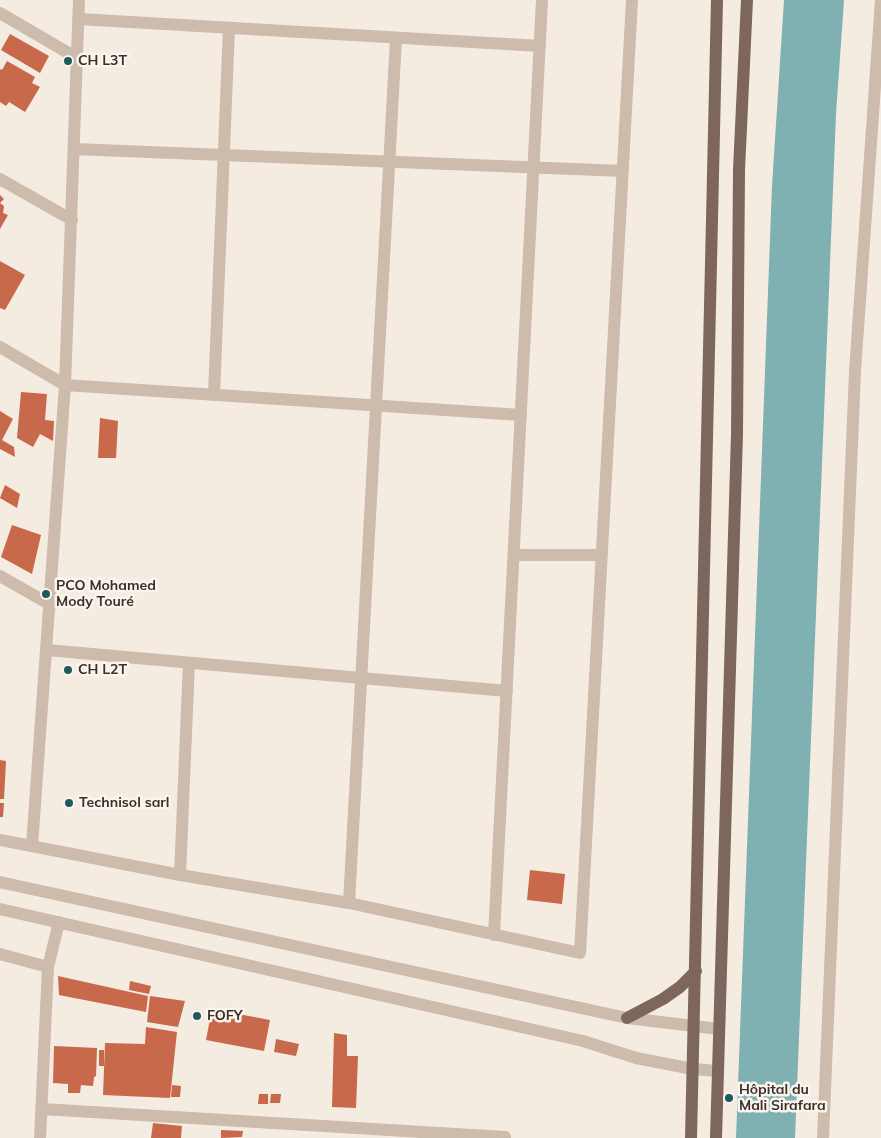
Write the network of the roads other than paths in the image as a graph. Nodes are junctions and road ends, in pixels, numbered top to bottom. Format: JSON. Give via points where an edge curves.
{"nodes":[{"id":1,"x":79,"y":0,"type":"edge"},
{"id":2,"x":542,"y":0,"type":"edge"},
{"id":3,"x":632,"y":0,"type":"edge"},
{"id":4,"x":716,"y":0,"type":"edge"},
{"id":5,"x":747,"y":0,"type":"edge"},
{"id":6,"x":881,"y":0,"type":"edge"},
{"id":7,"x":0,"y":13,"type":"edge"},
{"id":8,"x":79,"y":19,"type":"junction"},
{"id":9,"x":228,"y":28,"type":"junction"},
{"id":10,"x":396,"y":38,"type":"junction"},
{"id":11,"x":540,"y":46,"type":"junction"},
{"id":12,"x":78,"y":58,"type":"junction"},
{"id":13,"x":74,"y":149,"type":"junction"},
{"id":14,"x":223,"y":155,"type":"junction"},
{"id":15,"x":389,"y":161,"type":"junction"},
{"id":16,"x":534,"y":167,"type":"junction"},
{"id":17,"x":623,"y":171,"type":"junction"},
{"id":18,"x":0,"y":180,"type":"edge"},
{"id":19,"x":72,"y":220,"type":"junction"},
{"id":20,"x":0,"y":347,"type":"edge"},
{"id":21,"x":65,"y":384,"type":"junction"},
{"id":22,"x":214,"y":394,"type":"junction"},
{"id":23,"x":376,"y":405,"type":"junction"},
{"id":24,"x":521,"y":415,"type":"junction"},
{"id":25,"x":514,"y":555,"type":"junction"},
{"id":26,"x":602,"y":555,"type":"junction"},
{"id":27,"x":0,"y":576,"type":"edge"},
{"id":28,"x":51,"y":605,"type":"junction"},
{"id":29,"x":48,"y":650,"type":"junction"},
{"id":30,"x":189,"y":663,"type":"junction"},
{"id":31,"x":361,"y":678,"type":"junction"},
{"id":32,"x":506,"y":691,"type":"junction"},
{"id":33,"x":0,"y":840,"type":"edge"},
{"id":34,"x":32,"y":846,"type":"junction"},
{"id":35,"x":180,"y":875,"type":"junction"},
{"id":36,"x":0,"y":882,"type":"edge"},
{"id":37,"x":348,"y":903,"type":"junction"},
{"id":38,"x":0,"y":909,"type":"edge"},
{"id":39,"x":58,"y":922,"type":"junction"},
{"id":40,"x":494,"y":934,"type":"junction"},
{"id":41,"x":0,"y":954,"type":"edge"},
{"id":42,"x":48,"y":967,"type":"junction"},
{"id":43,"x":696,"y":971,"type":"junction"},
{"id":44,"x":627,"y":1018,"type":"junction"},
{"id":45,"x":695,"y":1028,"type":"junction"},
{"id":46,"x":720,"y":1029,"type":"junction"},
{"id":47,"x":693,"y":1069,"type":"junction"},
{"id":48,"x":717,"y":1071,"type":"junction"},
{"id":49,"x":42,"y":1109,"type":"junction"},
{"id":50,"x":505,"y":1137,"type":"edge"},
{"id":51,"x":40,"y":1138,"type":"edge"},
{"id":52,"x":691,"y":1138,"type":"edge"},
{"id":53,"x":716,"y":1138,"type":"edge"},
{"id":54,"x":823,"y":1138,"type":"edge"}],
"edges":[{"from":1,"to":8,"type":"street"},
{"from":2,"to":11,"type":"street"},
{"from":3,"to":17,"type":"street"},
{"from":4,"to":43,"type":"main road"},
{"from":5,"to":46,"type":"main road","via":[[739,170],[737,434]]},
{"from":6,"to":54,"type":"street","via":[[855,371]]},
{"from":7,"to":12,"type":"street"},
{"from":8,"to":9,"type":"street"},
{"from":8,"to":12,"type":"street"},
{"from":9,"to":10,"type":"street"},
{"from":9,"to":14,"type":"street"},
{"from":10,"to":11,"type":"street"},
{"from":10,"to":15,"type":"street"},
{"from":11,"to":16,"type":"street"},
{"from":12,"to":13,"type":"street"},
{"from":13,"to":14,"type":"street"},
{"from":13,"to":19,"type":"street"},
{"from":14,"to":15,"type":"street"},
{"from":14,"to":22,"type":"street"},
{"from":15,"to":16,"type":"street"},
{"from":15,"to":23,"type":"street"},
{"from":16,"to":17,"type":"street"},
{"from":16,"to":24,"type":"street"},
{"from":17,"to":26,"type":"street"},
{"from":18,"to":19,"type":"street"},
{"from":19,"to":21,"type":"street"},
{"from":20,"to":21,"type":"street"},
{"from":21,"to":22,"type":"street"},
{"from":21,"to":28,"type":"street"},
{"from":22,"to":23,"type":"street"},
{"from":23,"to":24,"type":"street"},
{"from":23,"to":31,"type":"street"},
{"from":24,"to":25,"type":"street"},
{"from":25,"to":26,"type":"street"},
{"from":25,"to":32,"type":"street"},
{"from":26,"to":40,"type":"street","via":[[580,953]]},
{"from":27,"to":28,"type":"street"},
{"from":28,"to":29,"type":"street"},
{"from":29,"to":30,"type":"street"},
{"from":29,"to":34,"type":"street"},
{"from":30,"to":31,"type":"street"},
{"from":30,"to":35,"type":"street"},
{"from":31,"to":32,"type":"street"},
{"from":31,"to":37,"type":"street"},
{"from":32,"to":40,"type":"street"},
{"from":33,"to":34,"type":"street"},
{"from":34,"to":35,"type":"street"},
{"from":35,"to":37,"type":"street"},
{"from":36,"to":44,"type":"street"},
{"from":37,"to":40,"type":"street"},
{"from":38,"to":39,"type":"street"},
{"from":39,"to":42,"type":"street"},
{"from":39,"to":47,"type":"street","via":[[573,1038],[636,1058]]},
{"from":41,"to":42,"type":"street"},
{"from":42,"to":49,"type":"street"},
{"from":43,"to":44,"type":"main road","via":[[663,999]]},
{"from":43,"to":45,"type":"main road"},
{"from":44,"to":45,"type":"street"},
{"from":45,"to":46,"type":"street"},
{"from":45,"to":47,"type":"main road"},
{"from":46,"to":48,"type":"main road"},
{"from":47,"to":48,"type":"street"},
{"from":47,"to":52,"type":"main road"},
{"from":48,"to":53,"type":"main road"},
{"from":49,"to":50,"type":"street"},
{"from":49,"to":51,"type":"street"}]}
